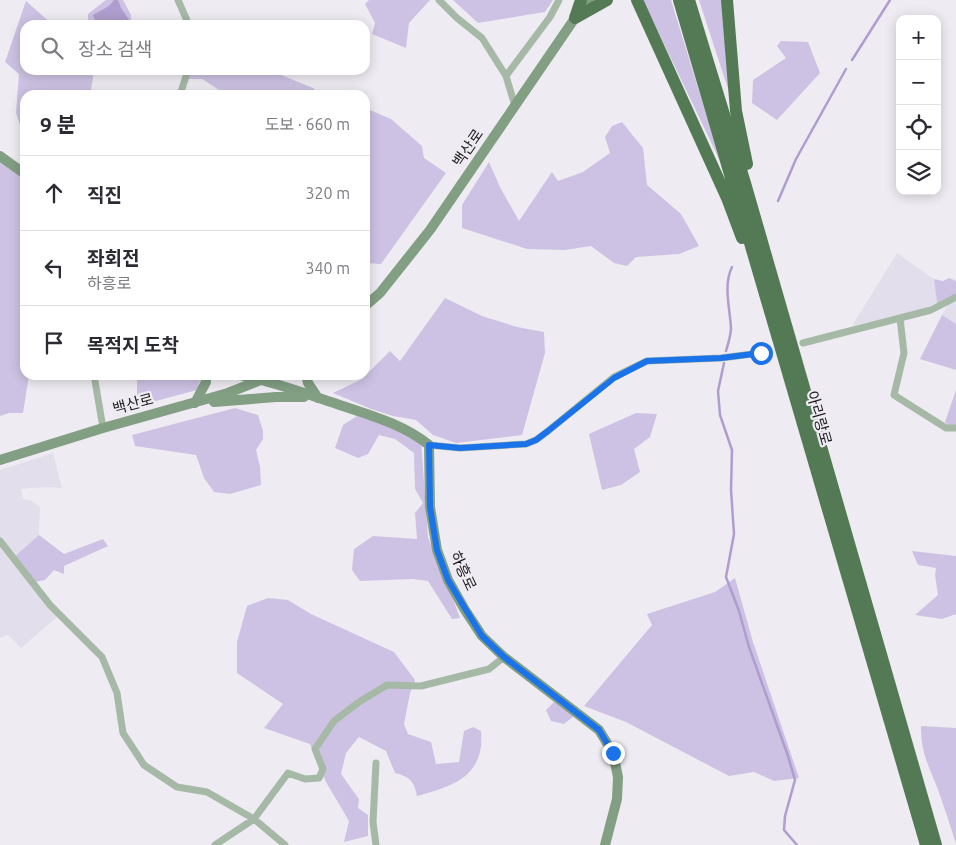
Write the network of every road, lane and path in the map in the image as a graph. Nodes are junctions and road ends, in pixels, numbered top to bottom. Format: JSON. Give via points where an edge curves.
{"nodes":[{"id":1,"x":178,"y":0,"type":"edge"},
{"id":2,"x":439,"y":0,"type":"edge"},
{"id":3,"x":559,"y":0,"type":"edge"},
{"id":4,"x":580,"y":0,"type":"edge"},
{"id":5,"x":589,"y":0,"type":"edge"},
{"id":6,"x":607,"y":0,"type":"edge"},
{"id":7,"x":679,"y":0,"type":"edge"},
{"id":8,"x":689,"y":0,"type":"edge"},
{"id":9,"x":727,"y":0,"type":"edge"},
{"id":10,"x":637,"y":2,"type":"edge"},
{"id":11,"x":574,"y":18,"type":"junction"},
{"id":12,"x":187,"y":20,"type":"edge"},
{"id":13,"x":186,"y":75,"type":"edge"},
{"id":14,"x":506,"y":76,"type":"junction"},
{"id":15,"x":182,"y":90,"type":"edge"},
{"id":16,"x":515,"y":106,"type":"junction"},
{"id":17,"x":0,"y":156,"type":"edge"},
{"id":18,"x":20,"y":170,"type":"edge"},
{"id":19,"x":745,"y":183,"type":"junction"},
{"id":20,"x":760,"y":273,"type":"junction"},
{"id":21,"x":956,"y":297,"type":"edge"},
{"id":22,"x":370,"y":301,"type":"edge"},
{"id":23,"x":900,"y":318,"type":"junction"},
{"id":24,"x":803,"y":343,"type":"dead end"},
{"id":25,"x":768,"y":352,"type":"dead end"},
{"id":26,"x":95,"y":380,"type":"edge"},
{"id":27,"x":205,"y":380,"type":"edge"},
{"id":28,"x":260,"y":380,"type":"edge"},
{"id":29,"x":276,"y":380,"type":"edge"},
{"id":30,"x":307,"y":380,"type":"edge"},
{"id":31,"x":318,"y":398,"type":"junction"},
{"id":32,"x":195,"y":403,"type":"junction"},
{"id":33,"x":103,"y":428,"type":"junction"},
{"id":34,"x":956,"y":428,"type":"edge"},
{"id":35,"x":429,"y":445,"type":"junction"},
{"id":36,"x":0,"y":460,"type":"edge"},
{"id":37,"x":0,"y":541,"type":"edge"},
{"id":38,"x":504,"y":657,"type":"junction"},
{"id":39,"x":376,"y":763,"type":"dead end"},
{"id":40,"x":254,"y":819,"type":"junction"},
{"id":41,"x":215,"y":845,"type":"edge"},
{"id":42,"x":285,"y":845,"type":"edge"},
{"id":43,"x":376,"y":845,"type":"edge"},
{"id":44,"x":605,"y":845,"type":"edge"},
{"id":45,"x":926,"y":845,"type":"edge"},
{"id":46,"x":936,"y":845,"type":"edge"}],
"edges":[{"from":1,"to":12,"type":"street"},
{"from":2,"to":14,"type":"street","via":[[482,38]]},
{"from":3,"to":14,"type":"street"},
{"from":4,"to":11,"type":"highway"},
{"from":5,"to":11,"type":"main road","name":"백산로"},
{"from":6,"to":11,"type":"highway"},
{"from":7,"to":20,"type":"highway","name":"아리랑로"},
{"from":8,"to":19,"type":"highway","name":"아리랑로"},
{"from":9,"to":19,"type":"highway","via":[[736,112],[748,172]]},
{"from":10,"to":20,"type":"highway","via":[[727,198],[752,266]]},
{"from":11,"to":16,"type":"main road","name":"백산로"},
{"from":13,"to":15,"type":"street"},
{"from":14,"to":16,"type":"street"},
{"from":16,"to":22,"type":"main road","name":"백산로","via":[[430,230]]},
{"from":17,"to":18,"type":"main road"},
{"from":19,"to":46,"type":"highway","name":"아리랑로"},
{"from":20,"to":45,"type":"highway","name":"아리랑로"},
{"from":21,"to":23,"type":"street","via":[[931,310]]},
{"from":23,"to":24,"type":"street"},
{"from":23,"to":34,"type":"street","via":[[904,353],[894,395],[946,428]]},
{"from":25,"to":35,"type":"street","via":[[647,361],[614,378],[542,436],[526,444],[460,448]]},
{"from":26,"to":33,"type":"street"},
{"from":27,"to":32,"type":"main road"},
{"from":28,"to":32,"type":"main road","name":"백산로"},
{"from":29,"to":31,"type":"main road"},
{"from":30,"to":31,"type":"main road"},
{"from":31,"to":32,"type":"main road","via":[[276,397]]},
{"from":31,"to":35,"type":"main road","via":[[391,422]]},
{"from":32,"to":33,"type":"main road","name":"백산로"},
{"from":33,"to":36,"type":"main road","name":"백산로"},
{"from":35,"to":38,"type":"main road","name":"하흥로","via":[[430,507],[437,550],[448,580],[482,636]]},
{"from":37,"to":40,"type":"street","via":[[50,605],[102,657],[117,693],[124,733],[144,766],[177,787],[207,792]]},
{"from":38,"to":40,"type":"street","via":[[489,669],[421,686],[387,685],[359,702],[334,721],[315,749],[323,769],[319,778],[305,779],[288,773]]},
{"from":38,"to":44,"type":"main road","name":"하흥로","via":[[599,730],[613,753],[618,777],[617,799]]},
{"from":39,"to":43,"type":"street","via":[[373,822]]},
{"from":40,"to":41,"type":"street"},
{"from":40,"to":42,"type":"street"}]}
